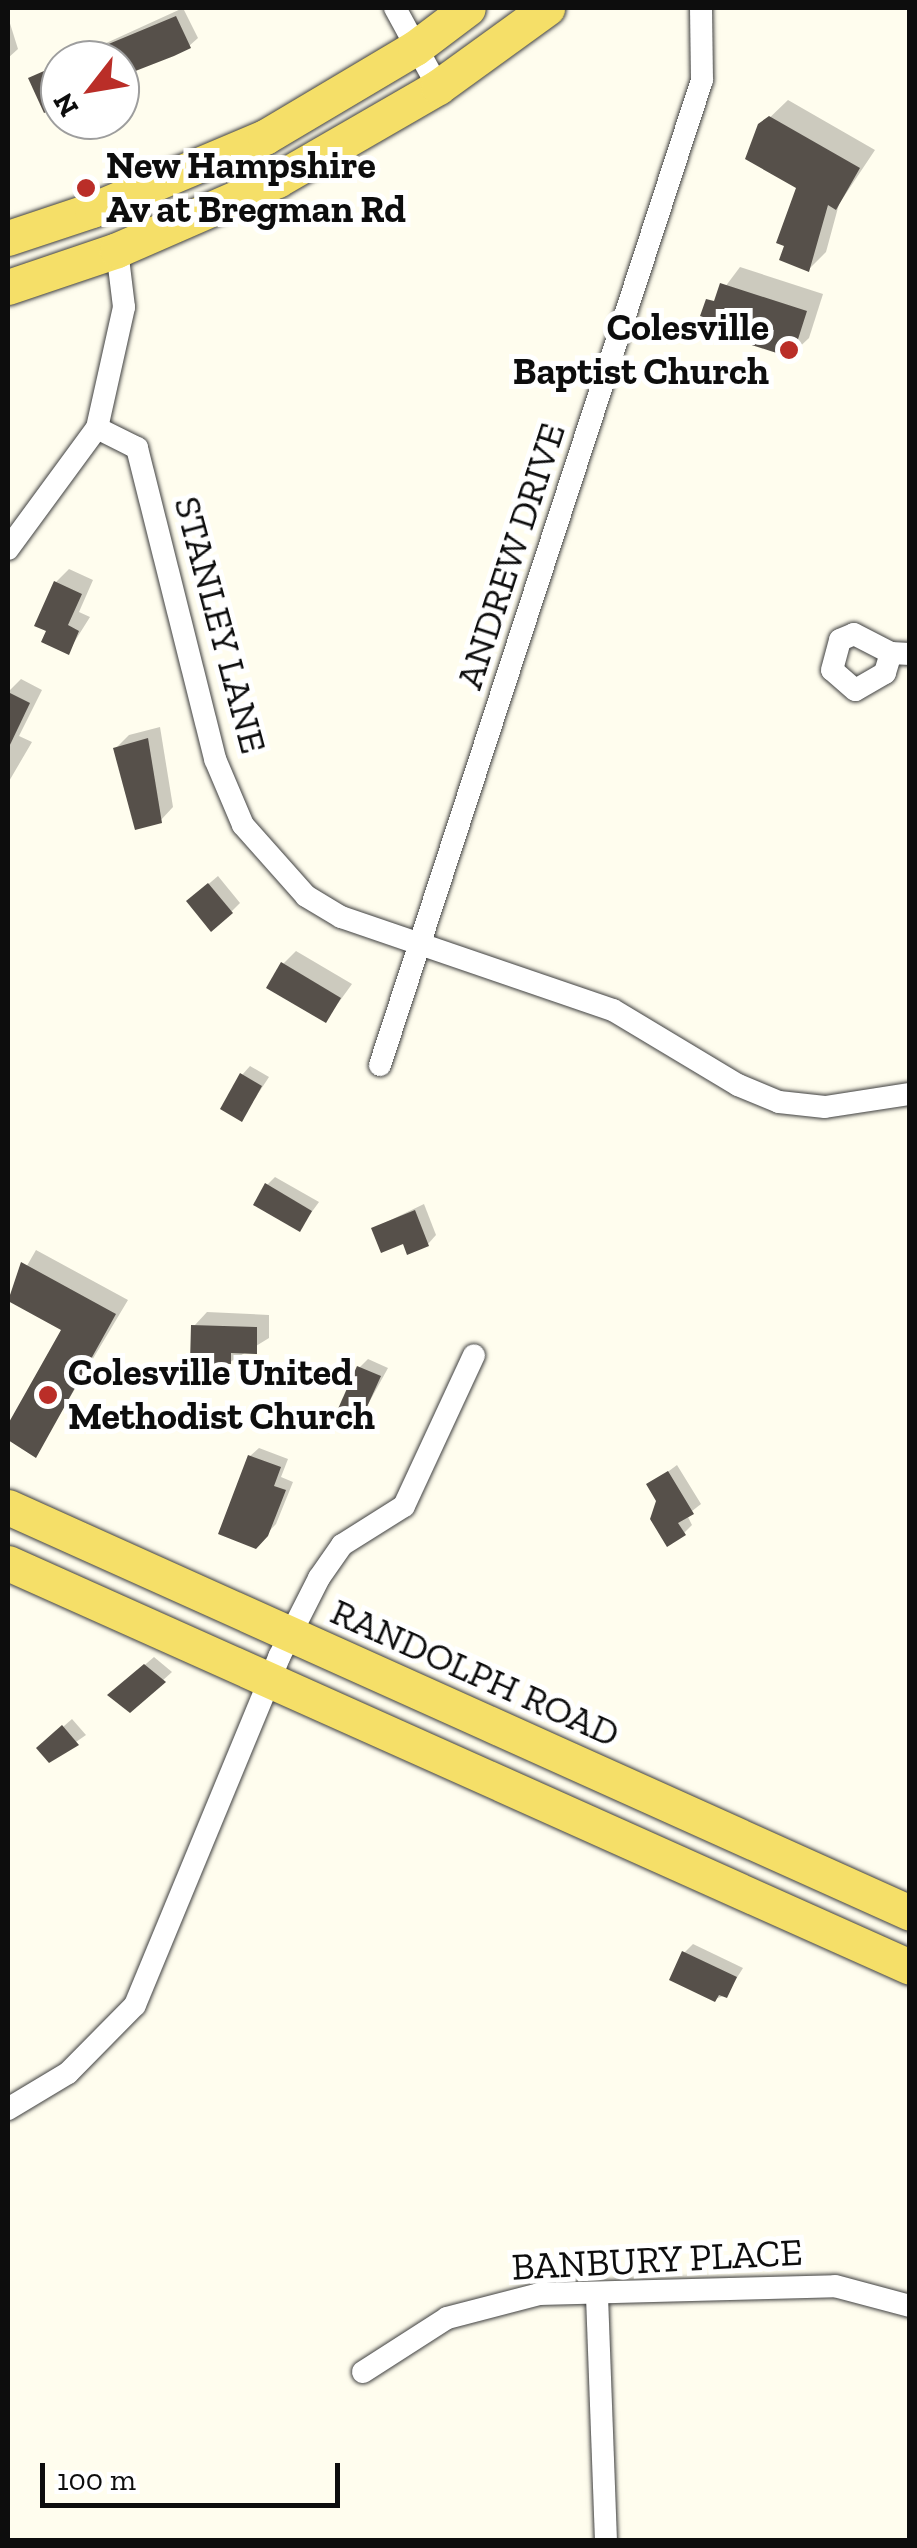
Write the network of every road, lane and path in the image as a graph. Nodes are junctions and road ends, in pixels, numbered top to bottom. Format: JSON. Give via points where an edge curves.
{"nodes":[{"id":1,"x":395,"y":8,"type":"edge"},
{"id":2,"x":468,"y":8,"type":"edge"},
{"id":3,"x":548,"y":8,"type":"edge"},
{"id":4,"x":700,"y":8,"type":"edge"},
{"id":5,"x":415,"y":48,"type":"junction"},
{"id":6,"x":438,"y":87,"type":"junction"},
{"id":7,"x":8,"y":238,"type":"edge"},
{"id":8,"x":117,"y":250,"type":"junction"},
{"id":9,"x":8,"y":287,"type":"edge"},
{"id":10,"x":97,"y":428,"type":"junction"},
{"id":11,"x":8,"y":550,"type":"edge"},
{"id":12,"x":421,"y":945,"type":"junction"},
{"id":13,"x":380,"y":1065,"type":"dead end"},
{"id":14,"x":910,"y":1094,"type":"edge"},
{"id":15,"x":474,"y":1355,"type":"dead end"},
{"id":16,"x":8,"y":1507,"type":"edge"},
{"id":17,"x":8,"y":1563,"type":"edge"},
{"id":18,"x":289,"y":1637,"type":"junction"},
{"id":19,"x":268,"y":1683,"type":"junction"},
{"id":20,"x":910,"y":1914,"type":"edge"},
{"id":21,"x":910,"y":1967,"type":"edge"},
{"id":22,"x":8,"y":2110,"type":"edge"},
{"id":23,"x":597,"y":2296,"type":"junction"},
{"id":24,"x":910,"y":2306,"type":"edge"},
{"id":25,"x":363,"y":2372,"type":"dead end"},
{"id":26,"x":606,"y":2540,"type":"edge"}],
"edges":[{"from":1,"to":5,"type":"street"},
{"from":2,"to":5,"type":"main road"},
{"from":3,"to":6,"type":"main road"},
{"from":4,"to":12,"type":"street","name":"ANDREW DRIVE","via":[[702,80]]},
{"from":5,"to":6,"type":"street"},
{"from":5,"to":7,"type":"main road","via":[[265,137]]},
{"from":6,"to":8,"type":"main road","via":[[278,180]]},
{"from":8,"to":9,"type":"main road"},
{"from":8,"to":10,"type":"street","via":[[124,308]]},
{"from":10,"to":11,"type":"street"},
{"from":10,"to":12,"type":"street","name":"STANLEY LANE","via":[[137,448],[216,758],[244,825],[306,896]]},
{"from":12,"to":13,"type":"street","name":"ANDREW DRIVE"},
{"from":12,"to":14,"type":"street","name":"STANLEY LANE","via":[[613,1010],[738,1085],[779,1102],[825,1107]]},
{"from":15,"to":18,"type":"street","via":[[404,1506],[342,1545]]},
{"from":16,"to":18,"type":"main road","name":"RANDOLPH ROAD"},
{"from":17,"to":19,"type":"main road"},
{"from":18,"to":19,"type":"street"},
{"from":18,"to":20,"type":"main road","name":"RANDOLPH ROAD"},
{"from":19,"to":21,"type":"main road"},
{"from":19,"to":22,"type":"street","via":[[135,2005],[68,2073]]},
{"from":23,"to":24,"type":"street","name":"BANBURY PLACE","via":[[834,2286]]},
{"from":23,"to":25,"type":"street","name":"BANBURY PLACE","via":[[539,2294],[492,2303],[416,2335]]},
{"from":23,"to":26,"type":"street"}]}
